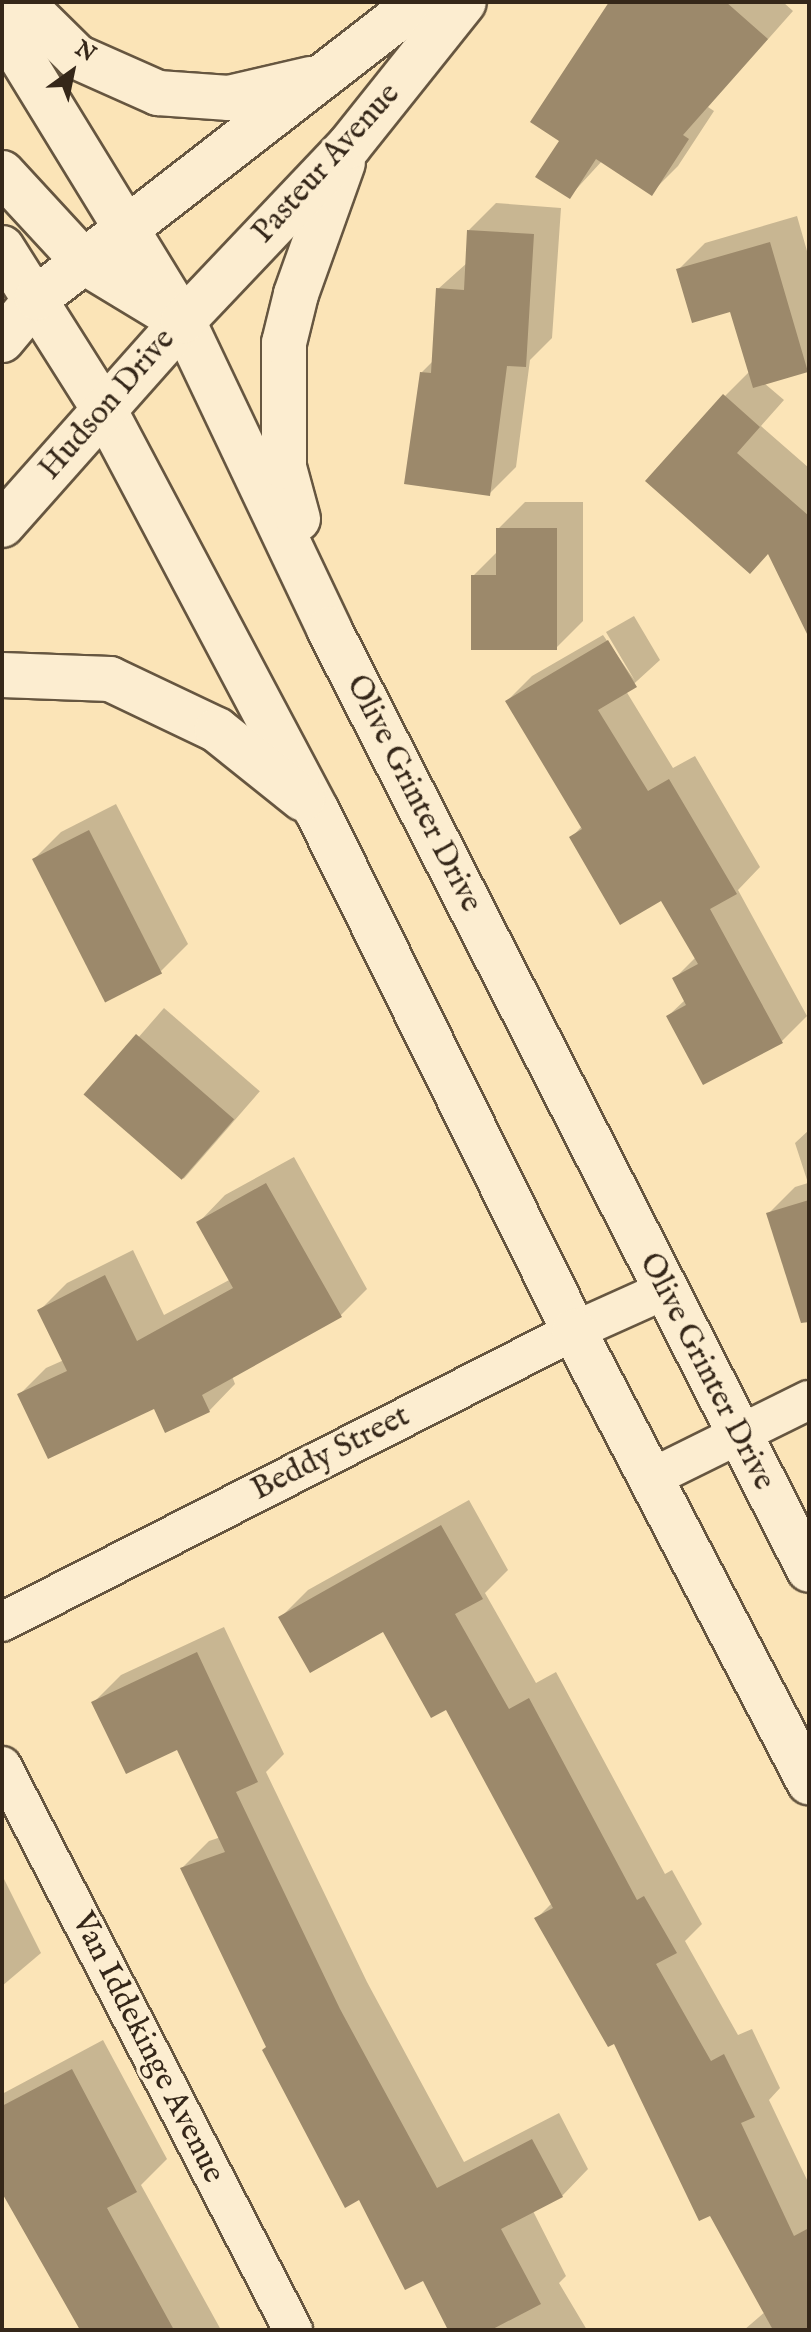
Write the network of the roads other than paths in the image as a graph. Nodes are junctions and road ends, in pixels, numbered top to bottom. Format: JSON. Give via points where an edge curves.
{"nodes":[{"id":1,"x":21,"y":2,"type":"edge"},
{"id":2,"x":418,"y":2,"type":"edge"},
{"id":3,"x":464,"y":2,"type":"edge"},
{"id":4,"x":2,"y":26,"type":"edge"},
{"id":5,"x":325,"y":75,"type":"junction"},
{"id":6,"x":349,"y":146,"type":"junction"},
{"id":7,"x":2,"y":173,"type":"edge"},
{"id":8,"x":127,"y":230,"type":"junction"},
{"id":9,"x":2,"y":248,"type":"edge"},
{"id":10,"x":84,"y":262,"type":"junction"},
{"id":11,"x":37,"y":298,"type":"junction"},
{"id":12,"x":183,"y":321,"type":"junction"},
{"id":13,"x":2,"y":340,"type":"edge"},
{"id":14,"x":105,"y":411,"type":"junction"},
{"id":15,"x":2,"y":525,"type":"edge"},
{"id":16,"x":329,"y":629,"type":"junction"},
{"id":17,"x":2,"y":675,"type":"edge"},
{"id":18,"x":317,"y":811,"type":"junction"},
{"id":19,"x":663,"y":1291,"type":"junction"},
{"id":20,"x":574,"y":1331,"type":"junction"},
{"id":21,"x":809,"y":1400,"type":"edge"},
{"id":22,"x":739,"y":1435,"type":"junction"},
{"id":23,"x":651,"y":1478,"type":"junction"},
{"id":24,"x":809,"y":1570,"type":"edge"},
{"id":25,"x":2,"y":1622,"type":"edge"},
{"id":26,"x":2,"y":1766,"type":"edge"},
{"id":27,"x":809,"y":1782,"type":"edge"},
{"id":28,"x":293,"y":2330,"type":"edge"}],
"edges":[{"from":1,"to":5,"type":"street","via":[[77,57],[158,93],[229,98]]},
{"from":2,"to":5,"type":"street","name":"Pasteur Avenue"},
{"from":3,"to":6,"type":"street","name":"Pasteur Avenue"},
{"from":4,"to":8,"type":"street","name":"Olive Grinter Drive"},
{"from":5,"to":8,"type":"street","name":"Pasteur Avenue"},
{"from":6,"to":12,"type":"street","name":"Pasteur Avenue"},
{"from":6,"to":16,"type":"street","via":[[296,294],[284,343],[281,407],[284,467]]},
{"from":7,"to":10,"type":"street"},
{"from":8,"to":10,"type":"street"},
{"from":8,"to":12,"type":"street","name":"Olive Grinter Drive"},
{"from":9,"to":11,"type":"street"},
{"from":10,"to":11,"type":"street"},
{"from":10,"to":12,"type":"street"},
{"from":11,"to":13,"type":"street"},
{"from":11,"to":14,"type":"street"},
{"from":12,"to":14,"type":"street","name":"Hudson Drive"},
{"from":12,"to":16,"type":"street","name":"Olive Grinter Drive"},
{"from":14,"to":15,"type":"street","name":"Hudson Drive"},
{"from":14,"to":18,"type":"street"},
{"from":16,"to":19,"type":"street","name":"Olive Grinter Drive"},
{"from":17,"to":18,"type":"street","via":[[110,679],[217,730]]},
{"from":18,"to":20,"type":"street"},
{"from":19,"to":20,"type":"street","name":"Beddy Street"},
{"from":19,"to":22,"type":"street","name":"Olive Grinter Drive"},
{"from":20,"to":23,"type":"street"},
{"from":20,"to":25,"type":"street","name":"Beddy Street"},
{"from":21,"to":22,"type":"street"},
{"from":22,"to":23,"type":"street"},
{"from":22,"to":24,"type":"street","name":"Olive Grinter Drive"},
{"from":23,"to":27,"type":"street"},
{"from":26,"to":28,"type":"street","name":"Van Iddekinge Avenue"}]}
